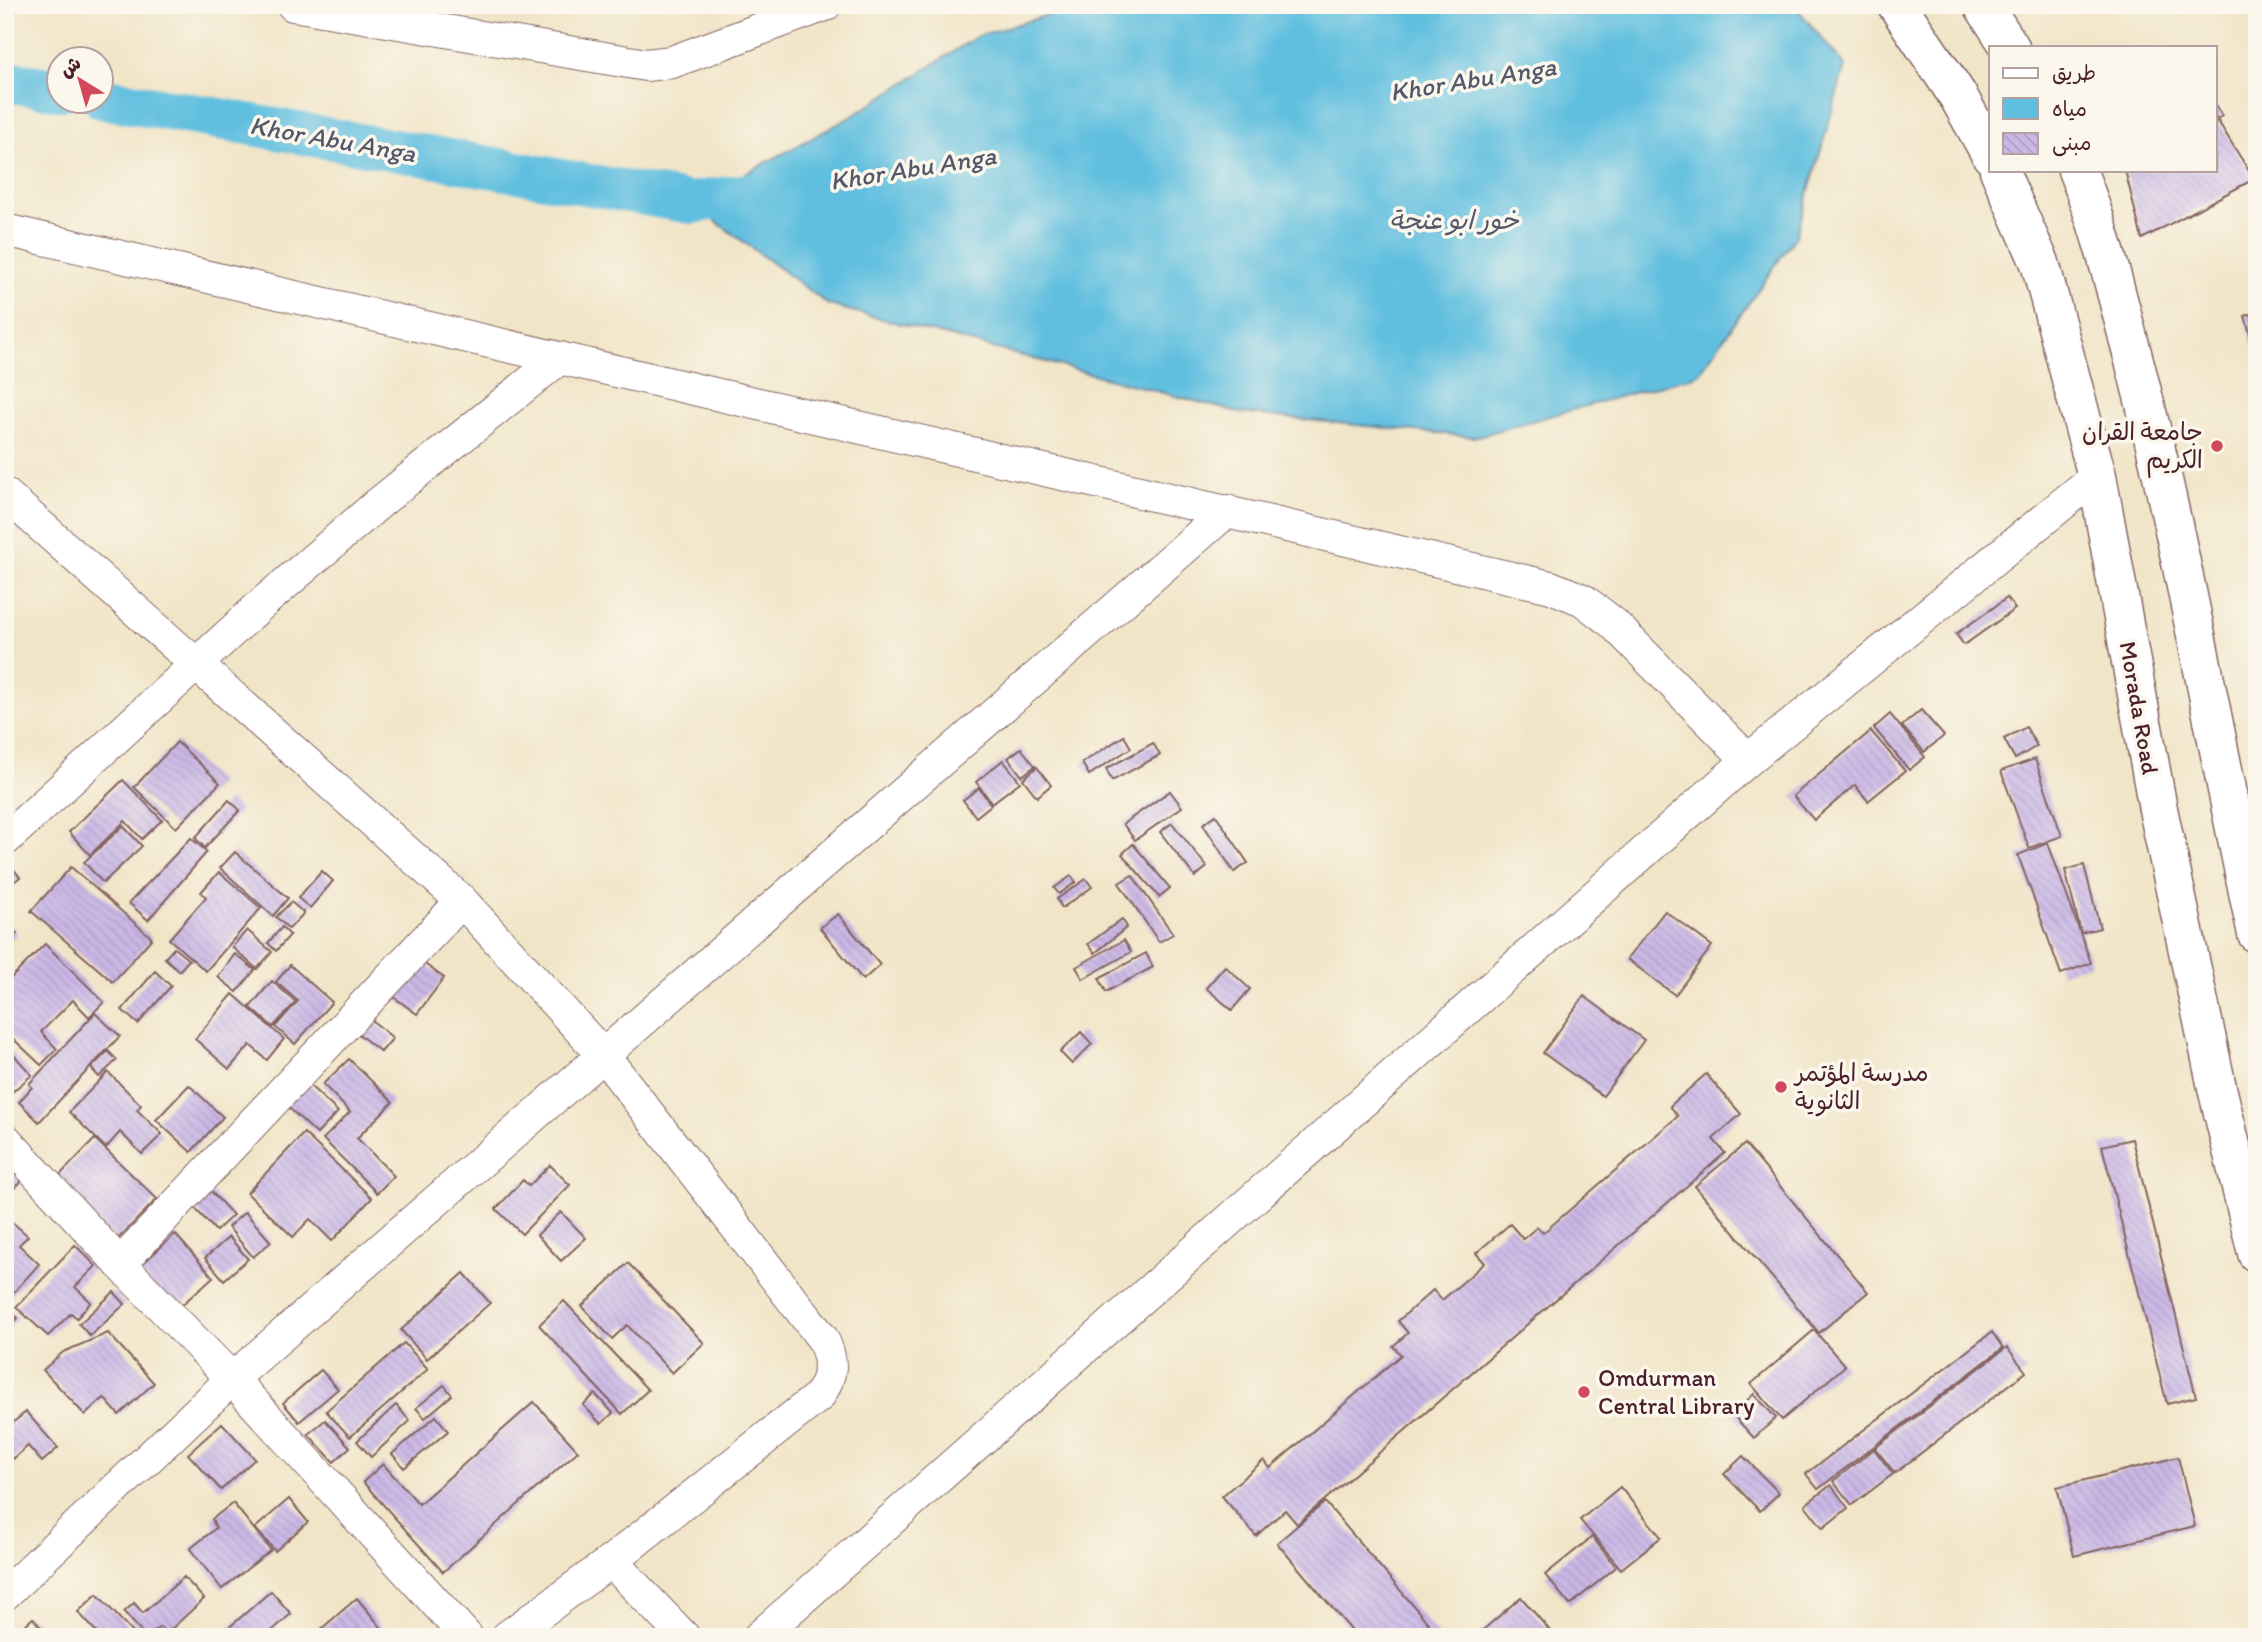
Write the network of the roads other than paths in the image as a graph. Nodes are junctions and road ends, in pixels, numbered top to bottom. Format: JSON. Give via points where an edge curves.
{"nodes":[{"id":1,"x":293,"y":5,"type":"edge"},
{"id":2,"x":825,"y":5,"type":"edge"},
{"id":3,"x":1897,"y":5,"type":"edge"},
{"id":4,"x":1983,"y":5,"type":"edge"},
{"id":5,"x":2009,"y":46,"type":"edge"},
{"id":6,"x":1989,"y":151,"type":"edge"},
{"id":7,"x":2000,"y":172,"type":"edge"},
{"id":8,"x":2078,"y":172,"type":"edge"},
{"id":9,"x":5,"y":230,"type":"edge"},
{"id":10,"x":560,"y":358,"type":"junction"},
{"id":11,"x":2097,"y":476,"type":"junction"},
{"id":12,"x":5,"y":494,"type":"edge"},
{"id":13,"x":1227,"y":511,"type":"junction"},
{"id":14,"x":197,"y":665,"type":"junction"},
{"id":15,"x":1748,"y":760,"type":"junction"},
{"id":16,"x":5,"y":840,"type":"edge"},
{"id":17,"x":463,"y":901,"type":"junction"},
{"id":18,"x":2257,"y":934,"type":"edge"},
{"id":19,"x":604,"y":1056,"type":"junction"},
{"id":20,"x":5,"y":1139,"type":"edge"},
{"id":21,"x":2257,"y":1253,"type":"edge"},
{"id":22,"x":120,"y":1264,"type":"junction"},
{"id":23,"x":232,"y":1380,"type":"junction"},
{"id":24,"x":611,"y":1561,"type":"junction"},
{"id":25,"x":5,"y":1594,"type":"edge"},
{"id":26,"x":467,"y":1637,"type":"edge"},
{"id":27,"x":507,"y":1637,"type":"edge"},
{"id":28,"x":684,"y":1637,"type":"edge"},
{"id":29,"x":758,"y":1637,"type":"edge"}],
"edges":[{"from":1,"to":2,"type":"street","via":[[646,65],[672,62]]},
{"from":3,"to":6,"type":"main road"},
{"from":4,"to":5,"type":"main road"},
{"from":7,"to":11,"type":"main road","name":"Morada Road","via":[[2040,263]]},
{"from":8,"to":18,"type":"main road","via":[[2105,251],[2156,447]]},
{"from":9,"to":10,"type":"street"},
{"from":10,"to":13,"type":"street"},
{"from":10,"to":14,"type":"street","via":[[379,503]]},
{"from":11,"to":15,"type":"street"},
{"from":11,"to":21,"type":"main road","name":"Morada Road","via":[[2158,809]]},
{"from":12,"to":14,"type":"street"},
{"from":13,"to":15,"type":"street","via":[[1521,579],[1583,600],[1613,622]]},
{"from":13,"to":19,"type":"street"},
{"from":14,"to":16,"type":"street"},
{"from":14,"to":17,"type":"street"},
{"from":15,"to":29,"type":"street"},
{"from":17,"to":19,"type":"street"},
{"from":17,"to":22,"type":"street"},
{"from":19,"to":23,"type":"street"},
{"from":19,"to":24,"type":"street","via":[[822,1338],[830,1353],[831,1369],[819,1396]]},
{"from":20,"to":22,"type":"street"},
{"from":22,"to":23,"type":"street"},
{"from":23,"to":25,"type":"street"},
{"from":23,"to":26,"type":"street"},
{"from":24,"to":27,"type":"street"},
{"from":24,"to":28,"type":"street"}]}
